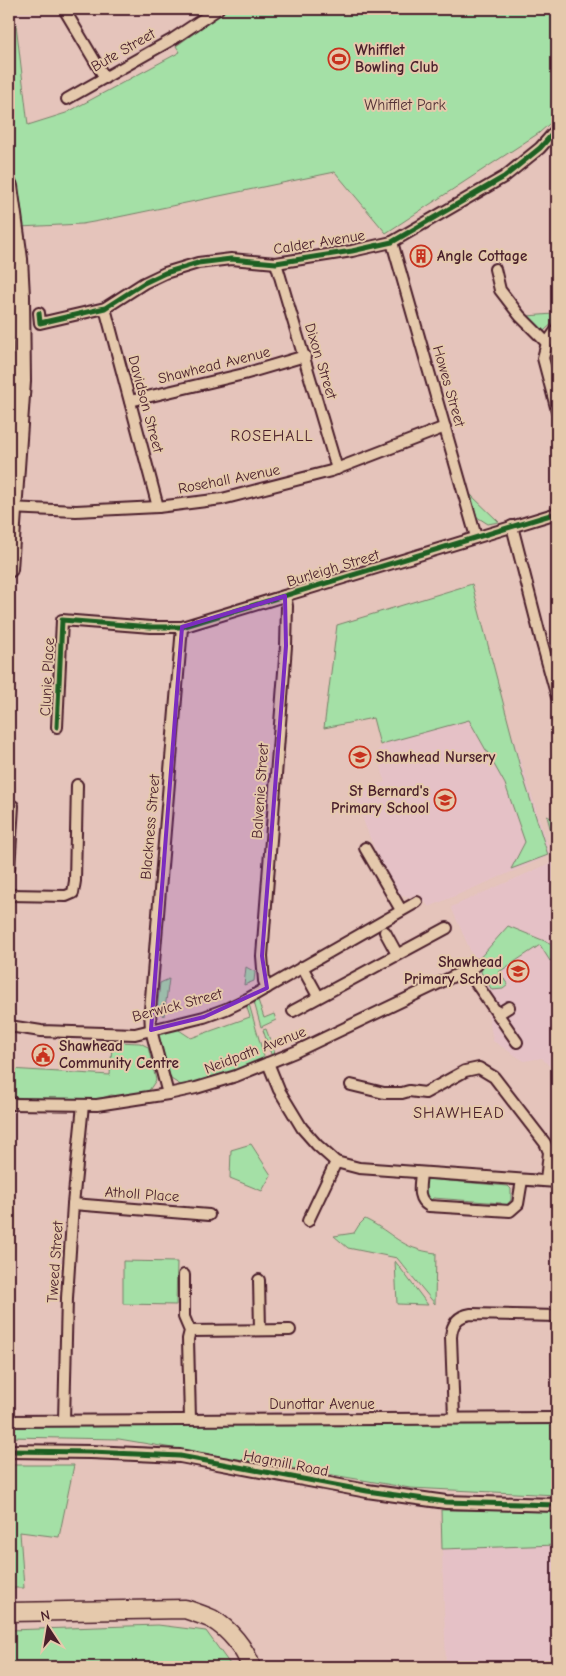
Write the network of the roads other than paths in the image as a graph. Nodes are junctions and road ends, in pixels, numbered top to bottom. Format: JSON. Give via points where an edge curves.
{"nodes":[{"id":1,"x":64,"y":9,"type":"edge"},
{"id":2,"x":218,"y":9,"type":"edge"},
{"id":3,"x":205,"y":13,"type":"edge"},
{"id":4,"x":105,"y":78,"type":"junction"},
{"id":5,"x":67,"y":99,"type":"dead end"},
{"id":6,"x":557,"y":129,"type":"edge"},
{"id":7,"x":9,"y":186,"type":"edge"},
{"id":8,"x":392,"y":242,"type":"junction"},
{"id":9,"x":276,"y":263,"type":"junction"},
{"id":10,"x":495,"y":269,"type":"dead end"},
{"id":11,"x":9,"y":281,"type":"edge"},
{"id":12,"x":105,"y":308,"type":"junction"},
{"id":13,"x":39,"y":313,"type":"dead end"},
{"id":14,"x":557,"y":329,"type":"edge"},
{"id":15,"x":9,"y":330,"type":"edge"},
{"id":16,"x":547,"y":342,"type":"junction"},
{"id":17,"x":305,"y":356,"type":"junction"},
{"id":18,"x":130,"y":401,"type":"junction"},
{"id":19,"x":557,"y":411,"type":"edge"},
{"id":20,"x":445,"y":427,"type":"junction"},
{"id":21,"x":337,"y":469,"type":"junction"},
{"id":22,"x":158,"y":507,"type":"junction"},
{"id":23,"x":11,"y":508,"type":"edge"},
{"id":24,"x":557,"y":513,"type":"edge"},
{"id":25,"x":512,"y":526,"type":"junction"},
{"id":26,"x":476,"y":537,"type":"junction"},
{"id":27,"x":9,"y":569,"type":"edge"},
{"id":28,"x":285,"y":596,"type":"junction"},
{"id":29,"x":114,"y":624,"type":"joint"},
{"id":30,"x":182,"y":627,"type":"junction"},
{"id":31,"x":557,"y":697,"type":"edge"},
{"id":32,"x":58,"y":727,"type":"dead end"},
{"id":33,"x":76,"y":785,"type":"dead end"},
{"id":34,"x":13,"y":806,"type":"dead end"},
{"id":35,"x":365,"y":848,"type":"dead end"},
{"id":36,"x":9,"y":869,"type":"edge"},
{"id":37,"x":9,"y":895,"type":"edge"},
{"id":38,"x":417,"y":902,"type":"dead end"},
{"id":39,"x":401,"y":910,"type":"junction"},
{"id":40,"x":447,"y":928,"type":"dead end"},
{"id":41,"x":385,"y":932,"type":"dead end"},
{"id":42,"x":397,"y":954,"type":"junction"},
{"id":43,"x":302,"y":968,"type":"junction"},
{"id":44,"x":267,"y":988,"type":"junction"},
{"id":45,"x":318,"y":996,"type":"junction"},
{"id":46,"x":509,"y":1007,"type":"dead end"},
{"id":47,"x":293,"y":1011,"type":"dead end"},
{"id":48,"x":498,"y":1014,"type":"junction"},
{"id":49,"x":9,"y":1026,"type":"edge"},
{"id":50,"x":151,"y":1030,"type":"junction"},
{"id":51,"x":517,"y":1042,"type":"dead end"},
{"id":52,"x":268,"y":1063,"type":"junction"},
{"id":53,"x":350,"y":1086,"type":"dead end"},
{"id":54,"x":168,"y":1094,"type":"junction"},
{"id":55,"x":9,"y":1104,"type":"edge"},
{"id":56,"x":83,"y":1106,"type":"junction"},
{"id":57,"x":336,"y":1162,"type":"junction"},
{"id":58,"x":421,"y":1173,"type":"junction"},
{"id":59,"x":522,"y":1180,"type":"junction"},
{"id":60,"x":546,"y":1181,"type":"junction"},
{"id":61,"x":557,"y":1182,"type":"edge"},
{"id":62,"x":74,"y":1204,"type":"junction"},
{"id":63,"x":209,"y":1215,"type":"dead end"},
{"id":64,"x":308,"y":1221,"type":"dead end"},
{"id":65,"x":184,"y":1275,"type":"dead end"},
{"id":66,"x":259,"y":1280,"type":"dead end"},
{"id":67,"x":557,"y":1316,"type":"edge"},
{"id":68,"x":260,"y":1330,"type":"junction"},
{"id":69,"x":290,"y":1330,"type":"dead end"},
{"id":70,"x":190,"y":1331,"type":"junction"},
{"id":71,"x":454,"y":1418,"type":"junction"},
{"id":72,"x":557,"y":1418,"type":"edge"},
{"id":73,"x":190,"y":1419,"type":"junction"},
{"id":74,"x":64,"y":1420,"type":"junction"},
{"id":75,"x":9,"y":1421,"type":"edge"},
{"id":76,"x":9,"y":1451,"type":"edge"},
{"id":77,"x":557,"y":1505,"type":"edge"},
{"id":78,"x":11,"y":1612,"type":"edge"},
{"id":79,"x":251,"y":1667,"type":"edge"}],
"edges":[{"from":1,"to":4,"type":"street"},
{"from":2,"to":3,"type":"street","name":"Bute Street"},
{"from":3,"to":4,"type":"street","name":"Bute Street","via":[[173,39]]},
{"from":4,"to":5,"type":"street","name":"Bute Street"},
{"from":6,"to":8,"type":"street","name":"Calder Avenue","via":[[540,148],[504,177]]},
{"from":7,"to":23,"type":"main road","via":[[19,259],[22,316],[22,381]]},
{"from":8,"to":9,"type":"street","name":"Calder Avenue"},
{"from":8,"to":20,"type":"street","name":"Howes Street"},
{"from":9,"to":12,"type":"street","name":"Calder Avenue","via":[[231,259],[198,263],[144,283]]},
{"from":9,"to":17,"type":"street","name":"Dixon Street"},
{"from":10,"to":16,"type":"street","via":[[500,290],[520,316]]},
{"from":11,"to":15,"type":"main road"},
{"from":12,"to":13,"type":"street","name":"Calder Avenue","via":[[40,323]]},
{"from":12,"to":18,"type":"street","name":"Davidson Street"},
{"from":14,"to":16,"type":"street"},
{"from":16,"to":19,"type":"street","via":[[542,358]]},
{"from":17,"to":18,"type":"street","name":"Shawhead Avenue"},
{"from":17,"to":21,"type":"street","name":"Dixon Street"},
{"from":18,"to":22,"type":"street","name":"Davidson Street"},
{"from":20,"to":21,"type":"street","name":"Rosehall Avenue"},
{"from":20,"to":26,"type":"street","name":"Howes Street"},
{"from":21,"to":22,"type":"street","name":"Rosehall Avenue","via":[[222,499]]},
{"from":22,"to":23,"type":"street","name":"Rosehall Avenue","via":[[76,511]]},
{"from":23,"to":27,"type":"main road"},
{"from":24,"to":25,"type":"street","name":"Burleigh Street"},
{"from":25,"to":26,"type":"street","name":"Burleigh Street"},
{"from":25,"to":31,"type":"street"},
{"from":26,"to":28,"type":"street","name":"Burleigh Street"},
{"from":28,"to":30,"type":"street","name":"Burleigh Street"},
{"from":28,"to":44,"type":"street","name":"Balvenie Street","via":[[286,646],[262,956]]},
{"from":29,"to":30,"type":"street","name":"Burleigh Street"},
{"from":29,"to":32,"type":"street","name":"Clunie Place","via":[[62,620]]},
{"from":30,"to":50,"type":"street","name":"Blackness Street","via":[[153,969]]},
{"from":33,"to":37,"type":"street","via":[[73,893],[66,896]]},
{"from":34,"to":36,"type":"street"},
{"from":35,"to":39,"type":"street"},
{"from":38,"to":39,"type":"street","name":"Berwick Street"},
{"from":39,"to":43,"type":"street","name":"Berwick Street"},
{"from":40,"to":42,"type":"street"},
{"from":41,"to":42,"type":"street"},
{"from":42,"to":45,"type":"street"},
{"from":43,"to":44,"type":"street","name":"Berwick Street"},
{"from":43,"to":45,"type":"street"},
{"from":44,"to":50,"type":"street","name":"Berwick Street","via":[[204,1017]]},
{"from":45,"to":47,"type":"street"},
{"from":46,"to":48,"type":"street"},
{"from":48,"to":51,"type":"street","name":"Neidpath Avenue"},
{"from":48,"to":52,"type":"street","name":"Neidpath Avenue","via":[[472,968]]},
{"from":49,"to":50,"type":"street","name":"Berwick Street","via":[[41,1032],[135,1034]]},
{"from":50,"to":54,"type":"street","name":"Blackness Street"},
{"from":52,"to":54,"type":"street","name":"Neidpath Avenue","via":[[196,1088]]},
{"from":52,"to":57,"type":"street","via":[[279,1090],[302,1128]]},
{"from":53,"to":60,"type":"street","via":[[384,1093],[425,1093],[465,1070],[479,1068],[494,1077],[545,1143],[549,1152]]},
{"from":54,"to":56,"type":"street","name":"Neidpath Avenue"},
{"from":55,"to":56,"type":"street","name":"Neidpath Avenue"},
{"from":56,"to":62,"type":"street","name":"Tweed Street"},
{"from":57,"to":58,"type":"street","via":[[360,1168]]},
{"from":57,"to":64,"type":"street"},
{"from":58,"to":59,"type":"street"},
{"from":58,"to":59,"type":"street","via":[[421,1199],[429,1206],[438,1207],[510,1211],[518,1204]]},
{"from":59,"to":60,"type":"street"},
{"from":60,"to":61,"type":"street"},
{"from":62,"to":63,"type":"street","name":"Atholl Place"},
{"from":62,"to":74,"type":"street","name":"Tweed Street","via":[[67,1298]]},
{"from":65,"to":70,"type":"street","via":[[184,1317]]},
{"from":66,"to":68,"type":"street"},
{"from":67,"to":71,"type":"street","via":[[471,1314],[456,1321],[451,1337]]},
{"from":68,"to":69,"type":"street"},
{"from":68,"to":70,"type":"street"},
{"from":70,"to":73,"type":"street"},
{"from":71,"to":72,"type":"street","name":"Dunottar Avenue"},
{"from":71,"to":73,"type":"street","name":"Dunottar Avenue"},
{"from":73,"to":74,"type":"street","name":"Dunottar Avenue"},
{"from":74,"to":75,"type":"street","name":"Dunottar Avenue"},
{"from":76,"to":77,"type":"street","name":"Hagmill Road","via":[[180,1456],[367,1491],[446,1502]]},
{"from":78,"to":79,"type":"highway","via":[[186,1609],[224,1628],[243,1650]]}]}
